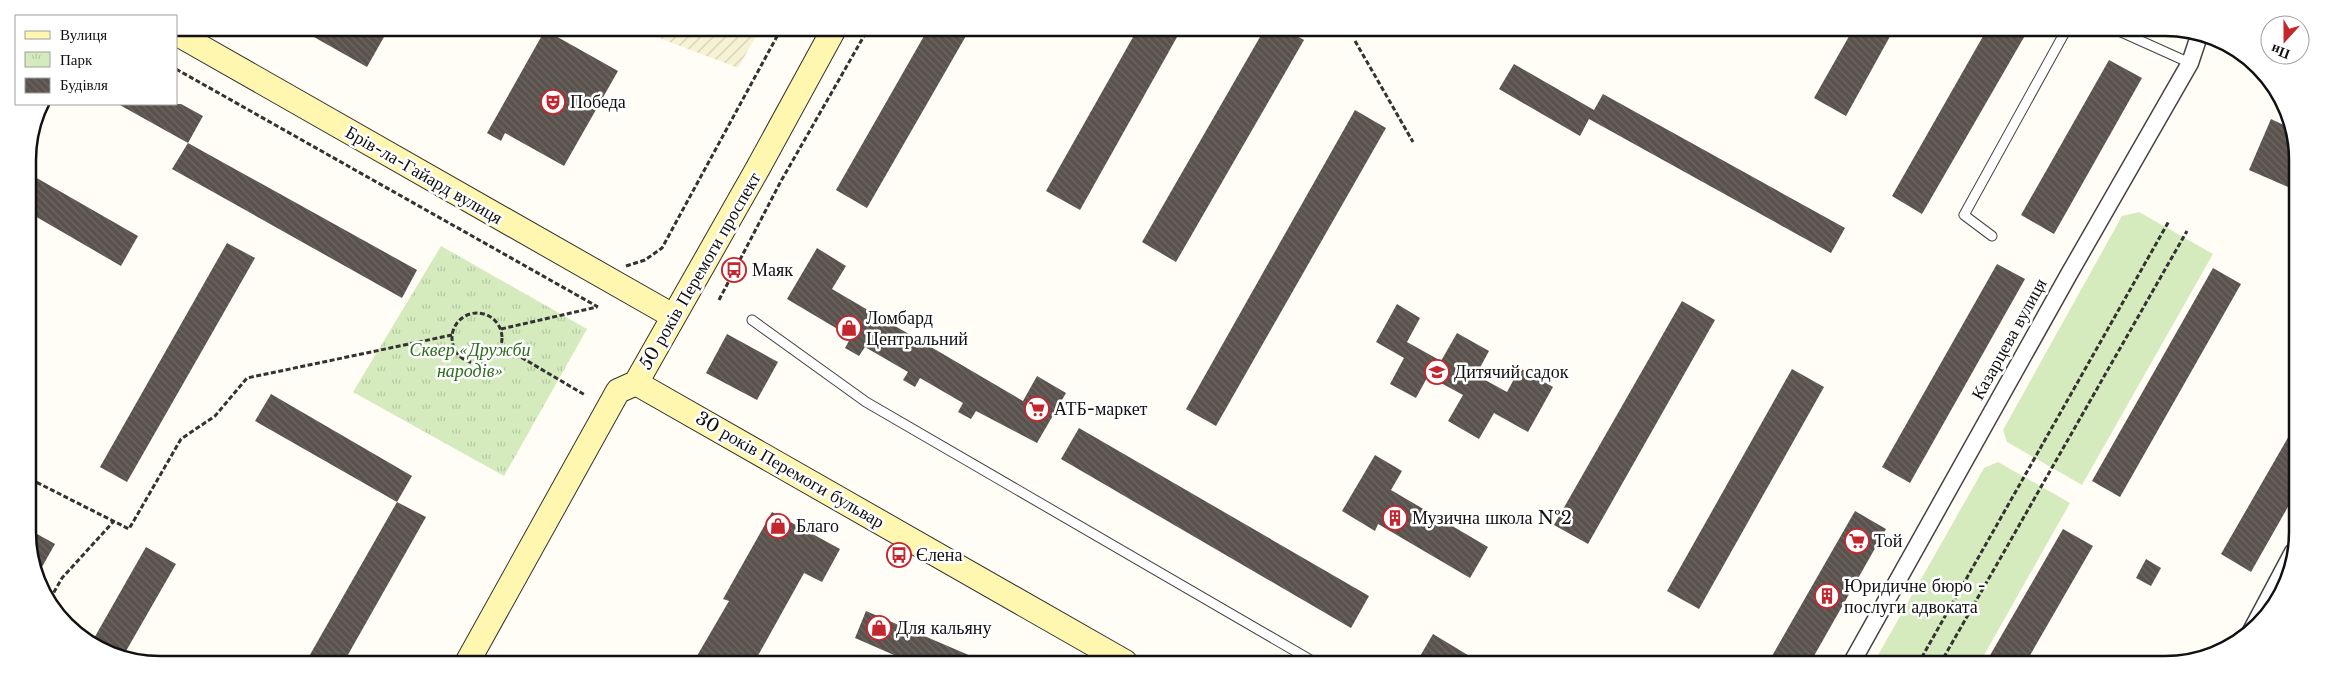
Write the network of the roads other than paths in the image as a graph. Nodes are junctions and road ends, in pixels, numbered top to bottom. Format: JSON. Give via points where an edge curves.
{"nodes":[{"id":1,"x":2063,"y":36,"type":"edge"},
{"id":2,"x":2130,"y":36,"type":"edge"},
{"id":3,"x":185,"y":37,"type":"edge"},
{"id":4,"x":830,"y":37,"type":"edge"},
{"id":5,"x":2198,"y":40,"type":"edge"},
{"id":6,"x":2190,"y":63,"type":"junction"},
{"id":7,"x":1992,"y":236,"type":"dead end"},
{"id":8,"x":673,"y":316,"type":"junction"},
{"id":9,"x":752,"y":320,"type":"dead end"},
{"id":10,"x":636,"y":383,"type":"junction"},
{"id":11,"x":2280,"y":576,"type":"edge"},
{"id":12,"x":2266,"y":602,"type":"edge"},
{"id":13,"x":1303,"y":655,"type":"edge"},
{"id":14,"x":1856,"y":655,"type":"edge"},
{"id":15,"x":471,"y":656,"type":"edge"},
{"id":16,"x":1113,"y":656,"type":"edge"}],
"edges":[{"from":1,"to":7,"type":"lane","via":[[1964,215]]},
{"from":2,"to":6,"type":"lane"},
{"from":3,"to":8,"type":"main road","name":"Брів-ла-Гайард вулиця"},
{"from":4,"to":8,"type":"main road","name":"50 років Перемоги проспект"},
{"from":5,"to":6,"type":"street","name":"Казарцева вулиця"},
{"from":6,"to":14,"type":"street","name":"Казарцева вулиця"},
{"from":8,"to":10,"type":"main road","name":"50 років Перемоги проспект"},
{"from":9,"to":13,"type":"lane","via":[[866,402]]},
{"from":10,"to":15,"type":"main road","name":"50 років Перемоги проспект","via":[[618,391]]},
{"from":10,"to":16,"type":"main road","name":"30 років Перемоги бульвар"},
{"from":11,"to":12,"type":"street"}]}
